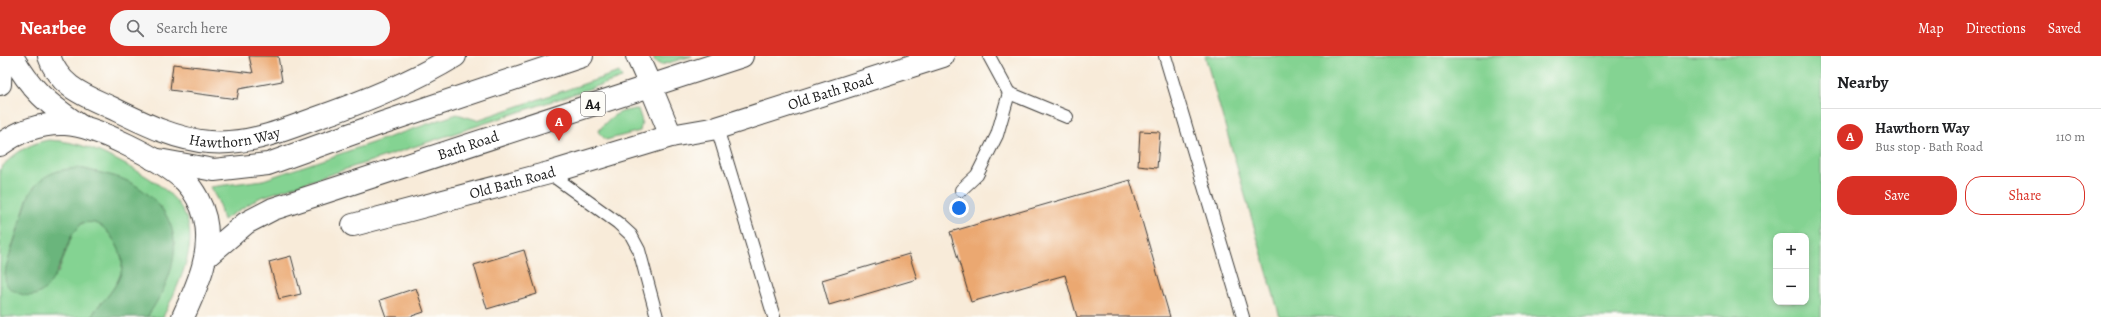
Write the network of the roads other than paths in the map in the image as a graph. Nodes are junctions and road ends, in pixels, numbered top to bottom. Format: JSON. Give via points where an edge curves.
{"nodes":[{"id":1,"x":1,"y":56,"type":"edge"},
{"id":2,"x":12,"y":56,"type":"edge"},
{"id":3,"x":49,"y":56,"type":"edge"},
{"id":4,"x":455,"y":56,"type":"edge"},
{"id":5,"x":582,"y":56,"type":"edge"},
{"id":6,"x":637,"y":56,"type":"edge"},
{"id":7,"x":742,"y":56,"type":"edge"},
{"id":8,"x":944,"y":56,"type":"edge"},
{"id":9,"x":989,"y":56,"type":"edge"},
{"id":10,"x":1165,"y":56,"type":"edge"},
{"id":11,"x":0,"y":84,"type":"edge"},
{"id":12,"x":650,"y":85,"type":"junction"},
{"id":13,"x":1009,"y":93,"type":"junction"},
{"id":14,"x":1066,"y":117,"type":"dead end"},
{"id":15,"x":79,"y":125,"type":"junction"},
{"id":16,"x":717,"y":128,"type":"junction"},
{"id":17,"x":671,"y":136,"type":"junction"},
{"id":18,"x":0,"y":145,"type":"edge"},
{"id":19,"x":153,"y":159,"type":"junction"},
{"id":20,"x":550,"y":173,"type":"junction"},
{"id":21,"x":961,"y":190,"type":"dead end"},
{"id":22,"x":353,"y":226,"type":"dead end"},
{"id":23,"x":206,"y":257,"type":"junction"},
{"id":24,"x":183,"y":317,"type":"edge"},
{"id":25,"x":657,"y":317,"type":"edge"},
{"id":26,"x":774,"y":317,"type":"edge"},
{"id":27,"x":1243,"y":317,"type":"edge"}],
"edges":[{"from":1,"to":11,"type":"main road"},
{"from":2,"to":15,"type":"main road","via":[[38,94]]},
{"from":3,"to":4,"type":"main road","name":"Hawthorn Way","via":[[55,71],[64,82],[83,94],[147,126],[175,136],[208,142],[259,139],[350,107],[427,73]]},
{"from":5,"to":19,"type":"main road","via":[[389,120],[268,164],[214,170]]},
{"from":6,"to":12,"type":"main road"},
{"from":7,"to":12,"type":"main road","name":"Bath Road","number":"A4"},
{"from":8,"to":16,"type":"main road","name":"Old Bath Road"},
{"from":9,"to":13,"type":"lane"},
{"from":10,"to":27,"type":"lane"},
{"from":12,"to":17,"type":"main road"},
{"from":12,"to":23,"type":"main road","name":"Bath Road","number":"A4","via":[[272,209],[246,223]]},
{"from":13,"to":14,"type":"lane"},
{"from":13,"to":21,"type":"lane","via":[[990,149],[977,175]]},
{"from":15,"to":18,"type":"main road","via":[[39,126],[27,129]]},
{"from":15,"to":19,"type":"main road"},
{"from":16,"to":17,"type":"main road","name":"Old Bath Road"},
{"from":16,"to":26,"type":"lane"},
{"from":17,"to":20,"type":"main road","name":"Old Bath Road"},
{"from":19,"to":23,"type":"main road","via":[[185,182],[200,204],[206,230]]},
{"from":20,"to":22,"type":"main road","name":"Old Bath Road"},
{"from":20,"to":25,"type":"lane","via":[[631,235],[639,250]]},
{"from":23,"to":24,"type":"main road"}]}
